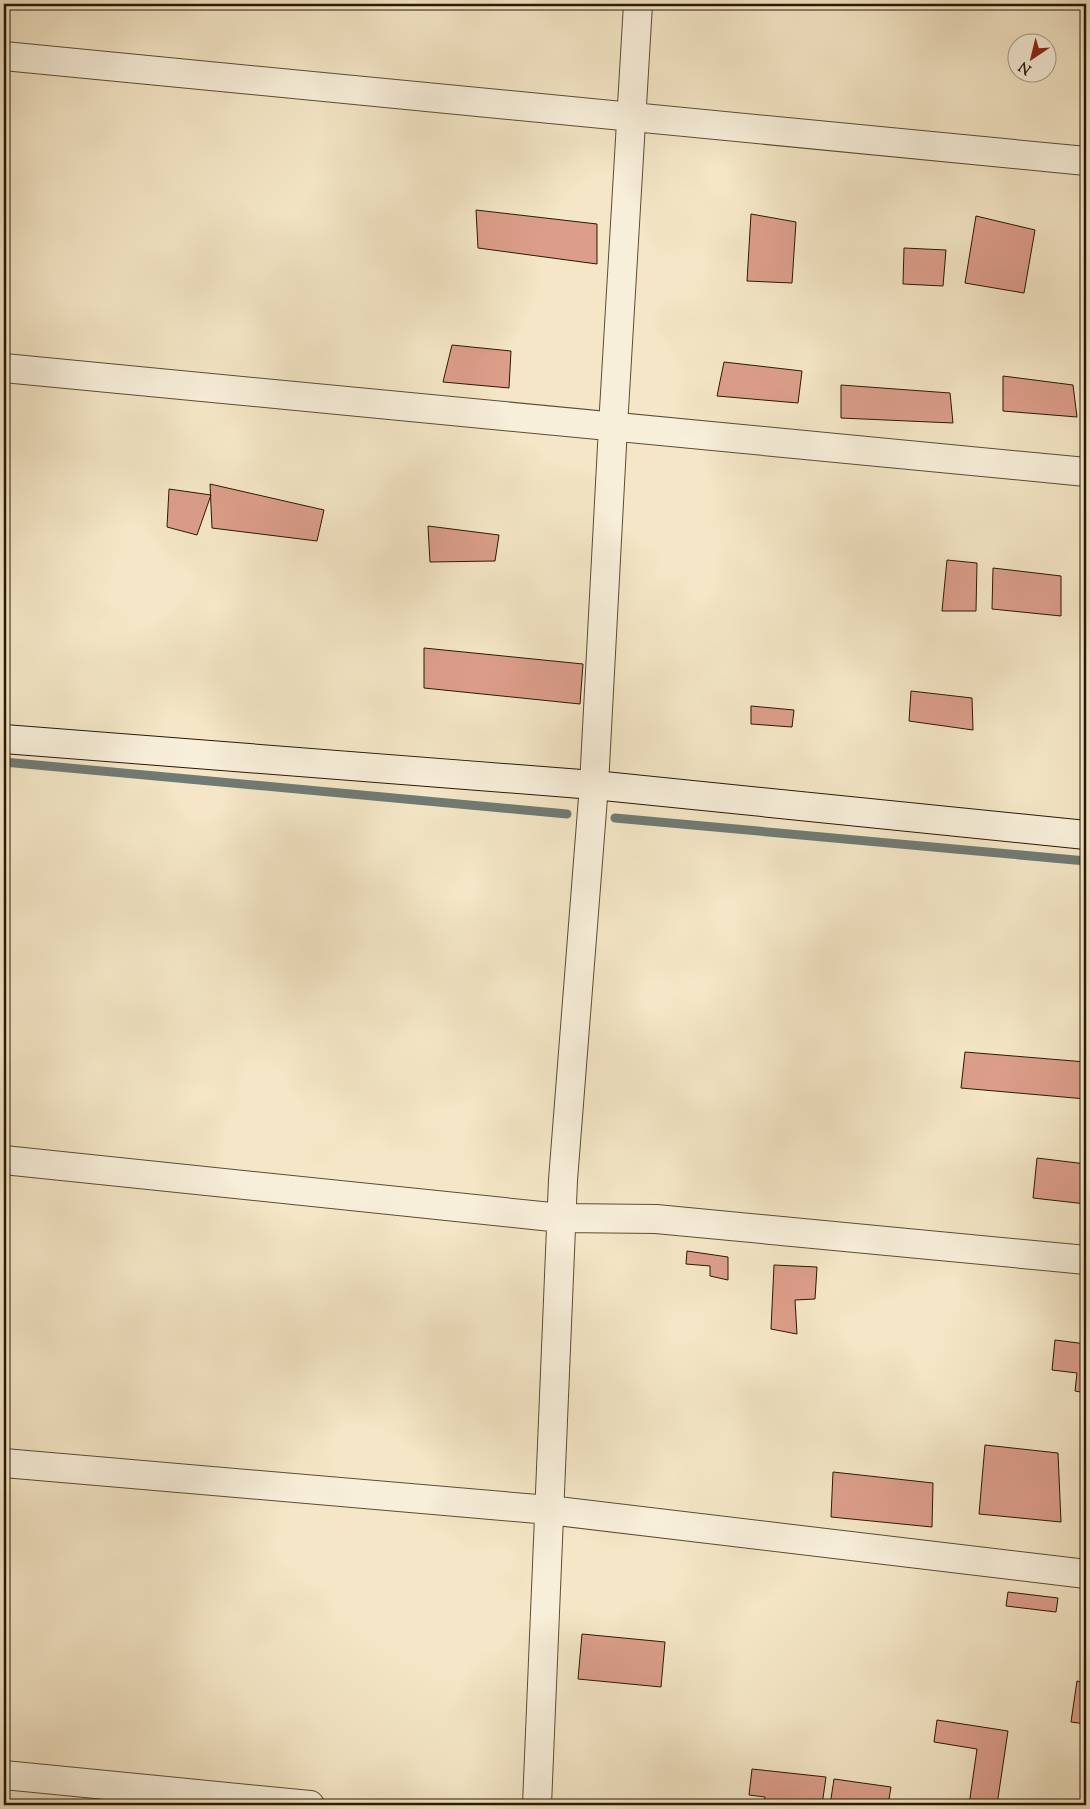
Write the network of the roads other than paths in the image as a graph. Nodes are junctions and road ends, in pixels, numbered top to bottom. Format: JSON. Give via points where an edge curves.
{"nodes":[{"id":1,"x":638,"y":4,"type":"edge"},
{"id":2,"x":4,"y":56,"type":"edge"},
{"id":3,"x":633,"y":117,"type":"junction"},
{"id":4,"x":1086,"y":161,"type":"edge"},
{"id":5,"x":4,"y":368,"type":"edge"},
{"id":6,"x":613,"y":426,"type":"junction"},
{"id":7,"x":1086,"y":472,"type":"edge"},
{"id":8,"x":4,"y":739,"type":"edge"},
{"id":9,"x":594,"y":785,"type":"junction"},
{"id":10,"x":1086,"y":835,"type":"edge"},
{"id":11,"x":4,"y":1160,"type":"edge"},
{"id":12,"x":561,"y":1218,"type":"junction"},
{"id":13,"x":1086,"y":1260,"type":"edge"},
{"id":14,"x":4,"y":1463,"type":"edge"},
{"id":15,"x":549,"y":1510,"type":"junction"},
{"id":16,"x":1086,"y":1574,"type":"edge"},
{"id":17,"x":4,"y":1775,"type":"edge"},
{"id":18,"x":310,"y":1805,"type":"edge"},
{"id":19,"x":537,"y":1805,"type":"edge"}],
"edges":[{"from":1,"to":3,"type":"street"},
{"from":2,"to":3,"type":"street"},
{"from":3,"to":4,"type":"street"},
{"from":3,"to":6,"type":"street"},
{"from":5,"to":6,"type":"street"},
{"from":6,"to":7,"type":"street"},
{"from":6,"to":9,"type":"street"},
{"from":8,"to":9,"type":"street"},
{"from":9,"to":10,"type":"street"},
{"from":9,"to":12,"type":"street"},
{"from":11,"to":12,"type":"street"},
{"from":12,"to":13,"type":"street","via":[[656,1219]]},
{"from":12,"to":15,"type":"street"},
{"from":14,"to":15,"type":"street"},
{"from":15,"to":16,"type":"street"},
{"from":15,"to":19,"type":"street"},
{"from":17,"to":18,"type":"street"}]}
